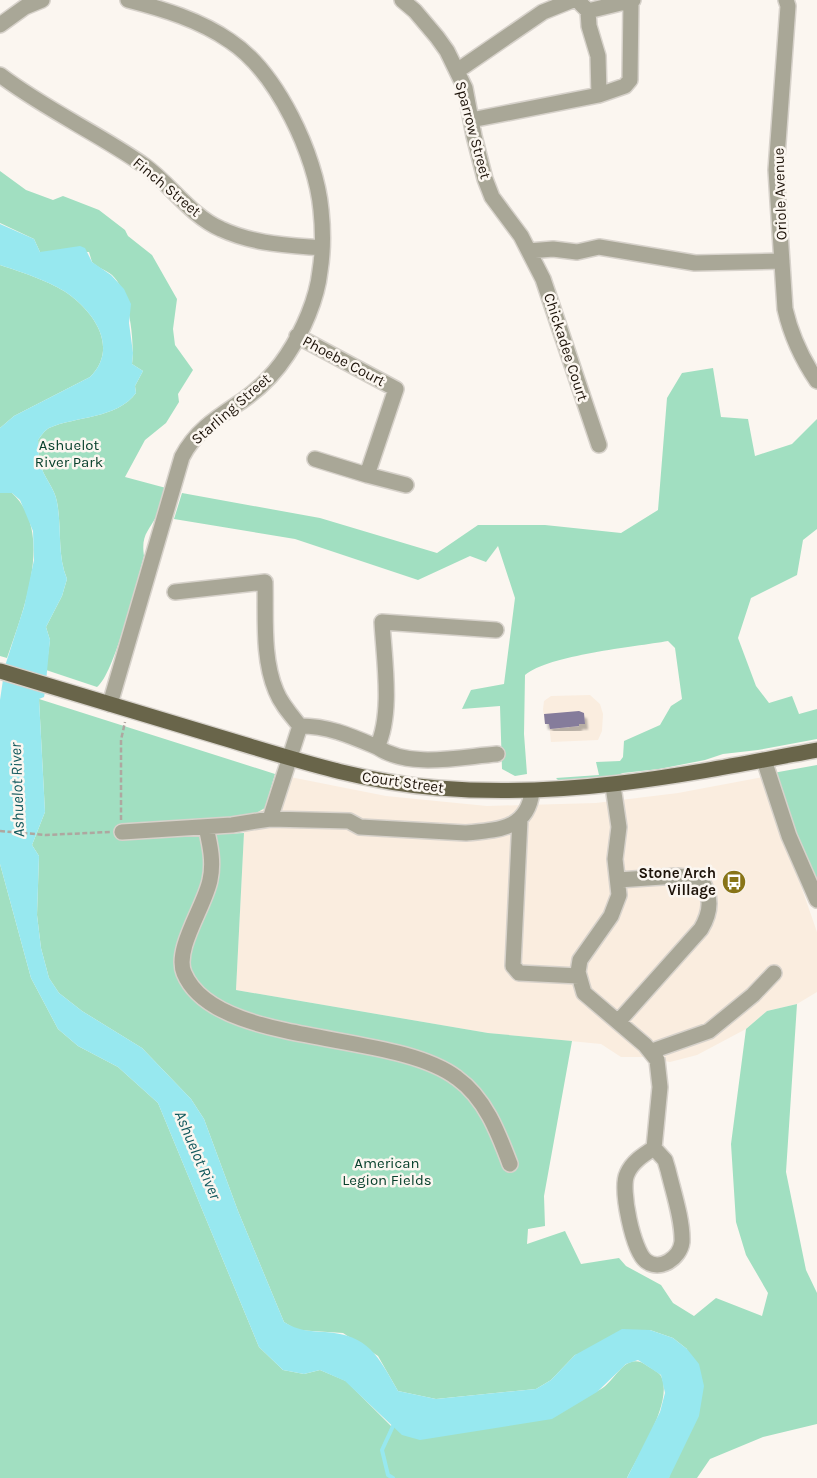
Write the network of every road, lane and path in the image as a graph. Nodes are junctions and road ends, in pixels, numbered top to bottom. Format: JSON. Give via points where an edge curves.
{"nodes":[{"id":1,"x":42,"y":0,"type":"edge"},
{"id":2,"x":128,"y":0,"type":"edge"},
{"id":3,"x":402,"y":0,"type":"edge"},
{"id":4,"x":575,"y":0,"type":"edge"},
{"id":5,"x":632,"y":0,"type":"edge"},
{"id":6,"x":786,"y":0,"type":"edge"},
{"id":7,"x":588,"y":11,"type":"junction"},
{"id":8,"x":0,"y":25,"type":"edge"},
{"id":9,"x":457,"y":71,"type":"junction"},
{"id":10,"x":0,"y":75,"type":"edge"},
{"id":11,"x":599,"y":95,"type":"junction"},
{"id":12,"x":471,"y":120,"type":"junction"},
{"id":13,"x":322,"y":248,"type":"junction"},
{"id":14,"x":529,"y":251,"type":"junction"},
{"id":15,"x":782,"y":261,"type":"junction"},
{"id":16,"x":297,"y":336,"type":"junction"},
{"id":17,"x":817,"y":380,"type":"edge"},
{"id":18,"x":599,"y":445,"type":"dead end"},
{"id":19,"x":316,"y":458,"type":"dead end"},
{"id":20,"x":367,"y":475,"type":"junction"},
{"id":21,"x":406,"y":486,"type":"dead end"},
{"id":22,"x":175,"y":592,"type":"dead end"},
{"id":23,"x":496,"y":630,"type":"dead end"},
{"id":24,"x":0,"y":671,"type":"edge"},
{"id":25,"x":110,"y":704,"type":"junction"},
{"id":26,"x":125,"y":722,"type":"dead end"},
{"id":27,"x":300,"y":726,"type":"junction"},
{"id":28,"x":377,"y":747,"type":"junction"},
{"id":29,"x":817,"y":750,"type":"edge"},
{"id":30,"x":497,"y":754,"type":"dead end"},
{"id":31,"x":290,"y":759,"type":"junction"},
{"id":32,"x":764,"y":760,"type":"junction"},
{"id":33,"x":613,"y":786,"type":"junction"},
{"id":34,"x":532,"y":792,"type":"junction"},
{"id":35,"x":270,"y":819,"type":"junction"},
{"id":36,"x":520,"y":820,"type":"junction"},
{"id":37,"x":206,"y":827,"type":"junction"},
{"id":38,"x":0,"y":831,"type":"edge"},
{"id":39,"x":122,"y":832,"type":"junction"},
{"id":40,"x":618,"y":880,"type":"junction"},
{"id":41,"x":817,"y":900,"type":"edge"},
{"id":42,"x":774,"y":973,"type":"dead end"},
{"id":43,"x":578,"y":976,"type":"junction"},
{"id":44,"x":618,"y":1022,"type":"junction"},
{"id":45,"x":652,"y":1051,"type":"junction"},
{"id":46,"x":654,"y":1148,"type":"junction"},
{"id":47,"x":510,"y":1164,"type":"dead end"}],
"edges":[{"from":1,"to":8,"type":"street","via":[[25,7]]},
{"from":2,"to":13,"type":"street","name":"Starling Street","via":[[160,8],[231,41],[265,74],[293,120],[310,163],[322,210]]},
{"from":3,"to":9,"type":"street","name":"Sparrow Street","via":[[437,37]]},
{"from":4,"to":7,"type":"street"},
{"from":4,"to":9,"type":"street","via":[[544,12]]},
{"from":5,"to":7,"type":"street"},
{"from":5,"to":11,"type":"street","via":[[630,80],[625,86]]},
{"from":6,"to":15,"type":"street","name":"Oriole Avenue","via":[[776,170]]},
{"from":7,"to":11,"type":"street","via":[[598,56]]},
{"from":9,"to":12,"type":"street","name":"Sparrow Street","via":[[465,88]]},
{"from":10,"to":13,"type":"street","name":"Finch Street","via":[[40,104],[106,140],[146,167],[196,213],[218,228],[263,243]]},
{"from":11,"to":12,"type":"street"},
{"from":12,"to":14,"type":"street","name":"Sparrow Street","via":[[492,197]]},
{"from":13,"to":16,"type":"street","name":"Starling Street","via":[[317,286]]},
{"from":14,"to":15,"type":"street","via":[[577,252],[599,246],[695,262]]},
{"from":14,"to":18,"type":"street","name":"Chickadee Court","via":[[543,279]]},
{"from":15,"to":17,"type":"street","name":"Oriole Avenue","via":[[789,327],[805,363]]},
{"from":16,"to":20,"type":"street","name":"Phoebe Court","via":[[396,389]]},
{"from":16,"to":25,"type":"street","name":"Starling Street","via":[[277,369],[244,400],[213,419],[188,445],[176,475]]},
{"from":19,"to":20,"type":"street"},
{"from":20,"to":21,"type":"street"},
{"from":22,"to":27,"type":"street","via":[[266,582],[271,676],[276,692]]},
{"from":23,"to":28,"type":"street","via":[[382,622],[384,729]]},
{"from":24,"to":25,"type":"main road","name":"Court Street"},
{"from":25,"to":31,"type":"main road","name":"Court Street"},
{"from":26,"to":39,"type":"path","via":[[120,740]]},
{"from":27,"to":28,"type":"street","via":[[344,732]]},
{"from":27,"to":31,"type":"street"},
{"from":28,"to":30,"type":"street","via":[[398,757],[419,759]]},
{"from":29,"to":32,"type":"main road","name":"Court Street"},
{"from":31,"to":34,"type":"main road","name":"Court Street","via":[[388,782],[437,788]]},
{"from":31,"to":35,"type":"street"},
{"from":32,"to":33,"type":"main road","name":"Court Street","via":[[686,776]]},
{"from":32,"to":41,"type":"street","via":[[788,836]]},
{"from":33,"to":34,"type":"main road","name":"Court Street"},
{"from":33,"to":40,"type":"street","via":[[619,827],[615,859]]},
{"from":34,"to":36,"type":"street","via":[[527,812]]},
{"from":35,"to":36,"type":"street","via":[[349,821],[360,827],[466,833],[498,830]]},
{"from":35,"to":37,"type":"street"},
{"from":36,"to":43,"type":"street","via":[[513,966],[519,973]]},
{"from":37,"to":39,"type":"street"},
{"from":37,"to":47,"type":"street","via":[[211,858],[210,880],[186,943],[182,964],[184,974],[198,992],[213,1005],[252,1022],[404,1054],[443,1068],[470,1089],[481,1104],[494,1123]]},
{"from":38,"to":39,"type":"path","via":[[46,835]]},
{"from":40,"to":43,"type":"street","via":[[617,905],[580,960]]},
{"from":40,"to":44,"type":"street","via":[[677,876],[700,879],[706,887],[710,908],[701,929]]},
{"from":42,"to":45,"type":"street","via":[[709,1031]]},
{"from":43,"to":44,"type":"street","via":[[584,993]]},
{"from":44,"to":45,"type":"street"},
{"from":45,"to":46,"type":"street","via":[[657,1060],[660,1087]]},
{"from":46,"to":46,"type":"street","via":[[633,1164],[627,1174],[624,1193],[640,1254],[652,1265],[659,1266],[679,1251],[681,1234],[665,1160]]}]}
